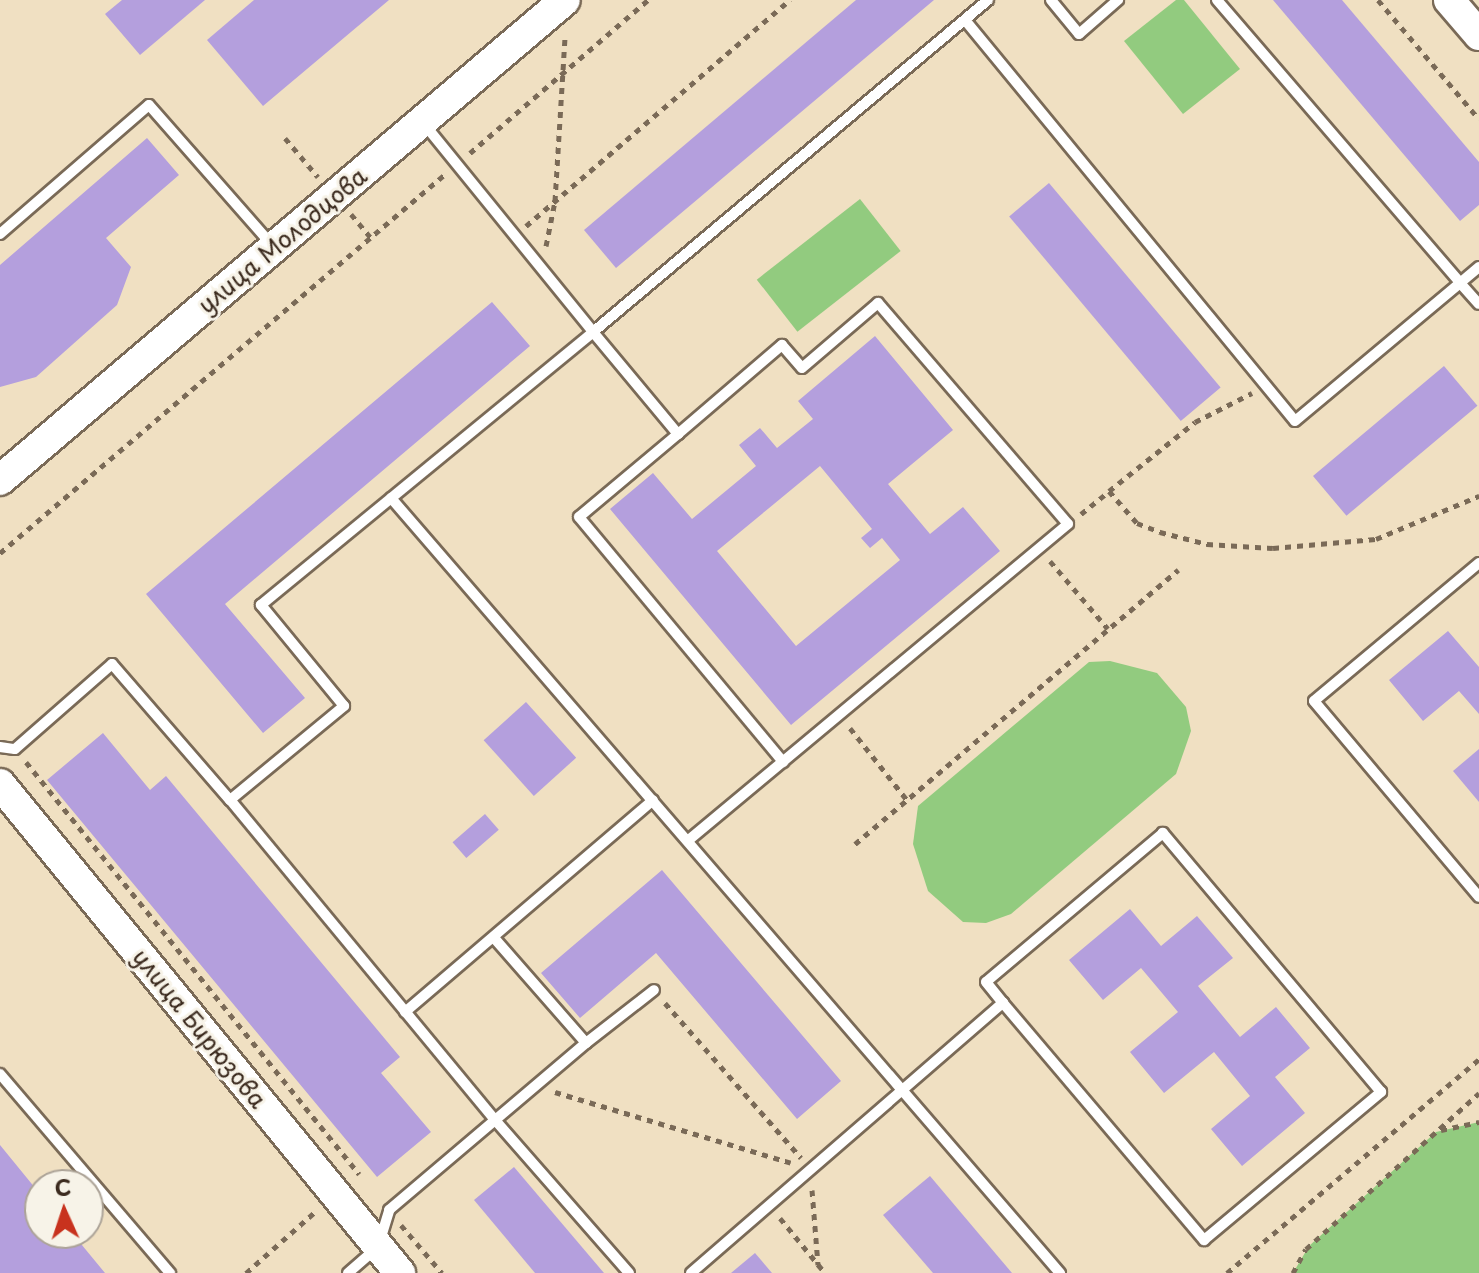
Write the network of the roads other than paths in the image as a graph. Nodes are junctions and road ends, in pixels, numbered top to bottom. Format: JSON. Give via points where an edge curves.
{"nodes":[{"id":1,"x":565,"y":0,"type":"edge"},
{"id":2,"x":988,"y":0,"type":"edge"},
{"id":3,"x":1051,"y":0,"type":"edge"},
{"id":4,"x":1118,"y":0,"type":"edge"},
{"id":5,"x":1217,"y":0,"type":"edge"},
{"id":6,"x":1449,"y":0,"type":"edge"},
{"id":7,"x":965,"y":20,"type":"junction"},
{"id":8,"x":1479,"y":35,"type":"edge"},
{"id":9,"x":422,"y":121,"type":"junction"},
{"id":10,"x":0,"y":234,"type":"edge"},
{"id":11,"x":274,"y":247,"type":"junction"},
{"id":12,"x":1479,"y":267,"type":"edge"},
{"id":13,"x":1460,"y":283,"type":"junction"},
{"id":14,"x":1479,"y":304,"type":"edge"},
{"id":15,"x":593,"y":332,"type":"junction"},
{"id":16,"x":678,"y":434,"type":"junction"},
{"id":17,"x":0,"y":480,"type":"edge"},
{"id":18,"x":391,"y":498,"type":"junction"},
{"id":19,"x":1479,"y":563,"type":"edge"},
{"id":20,"x":0,"y":747,"type":"edge"},
{"id":21,"x":783,"y":762,"type":"junction"},
{"id":22,"x":0,"y":784,"type":"edge"},
{"id":23,"x":230,"y":800,"type":"junction"},
{"id":24,"x":653,"y":800,"type":"junction"},
{"id":25,"x":690,"y":839,"type":"junction"},
{"id":26,"x":1479,"y":897,"type":"edge"},
{"id":27,"x":495,"y":939,"type":"junction"},
{"id":28,"x":654,"y":990,"type":"road end"},
{"id":29,"x":1003,"y":1003,"type":"junction"},
{"id":30,"x":405,"y":1012,"type":"junction"},
{"id":31,"x":586,"y":1043,"type":"junction"},
{"id":32,"x":0,"y":1074,"type":"edge"},
{"id":33,"x":903,"y":1088,"type":"junction"},
{"id":34,"x":495,"y":1120,"type":"junction"},
{"id":35,"x":378,"y":1247,"type":"junction"},
{"id":36,"x":170,"y":1273,"type":"edge"},
{"id":37,"x":348,"y":1273,"type":"edge"},
{"id":38,"x":400,"y":1273,"type":"edge"},
{"id":39,"x":629,"y":1273,"type":"edge"},
{"id":40,"x":691,"y":1273,"type":"edge"},
{"id":41,"x":1060,"y":1273,"type":"edge"}],
"edges":[{"from":1,"to":9,"type":"street","name":"улица Молодцова"},
{"from":2,"to":7,"type":"lane"},
{"from":3,"to":4,"type":"lane","via":[[1079,34]]},
{"from":5,"to":13,"type":"lane"},
{"from":6,"to":8,"type":"street"},
{"from":7,"to":13,"type":"lane","via":[[1295,421]]},
{"from":7,"to":15,"type":"lane"},
{"from":9,"to":11,"type":"street","name":"улица Молодцова"},
{"from":9,"to":15,"type":"lane"},
{"from":10,"to":11,"type":"lane","via":[[149,105]]},
{"from":11,"to":17,"type":"street","name":"улица Молодцова"},
{"from":12,"to":13,"type":"lane"},
{"from":13,"to":14,"type":"lane"},
{"from":15,"to":16,"type":"lane"},
{"from":15,"to":18,"type":"lane"},
{"from":16,"to":21,"type":"lane","via":[[579,517]]},
{"from":16,"to":21,"type":"lane","via":[[782,345],[802,368],[878,303],[1068,524]]},
{"from":18,"to":23,"type":"lane","via":[[261,605],[344,706]]},
{"from":18,"to":24,"type":"lane"},
{"from":19,"to":26,"type":"lane","via":[[1314,701]]},
{"from":20,"to":23,"type":"lane","via":[[15,749],[112,664]]},
{"from":21,"to":25,"type":"lane"},
{"from":22,"to":35,"type":"street","name":"улица Бирюзова"},
{"from":23,"to":30,"type":"lane"},
{"from":24,"to":25,"type":"lane"},
{"from":24,"to":27,"type":"lane"},
{"from":25,"to":33,"type":"lane"},
{"from":27,"to":30,"type":"lane"},
{"from":27,"to":31,"type":"lane"},
{"from":28,"to":31,"type":"lane"},
{"from":29,"to":29,"type":"lane","via":[[1204,1240],[1381,1092],[1163,833],[986,982]]},
{"from":29,"to":33,"type":"lane"},
{"from":30,"to":34,"type":"lane"},
{"from":31,"to":34,"type":"lane"},
{"from":32,"to":36,"type":"lane"},
{"from":33,"to":40,"type":"lane"},
{"from":33,"to":41,"type":"lane"},
{"from":34,"to":35,"type":"lane","via":[[389,1210]]},
{"from":34,"to":39,"type":"lane"},
{"from":35,"to":37,"type":"lane"},
{"from":35,"to":38,"type":"street","name":"улица Бирюзова"}]}
